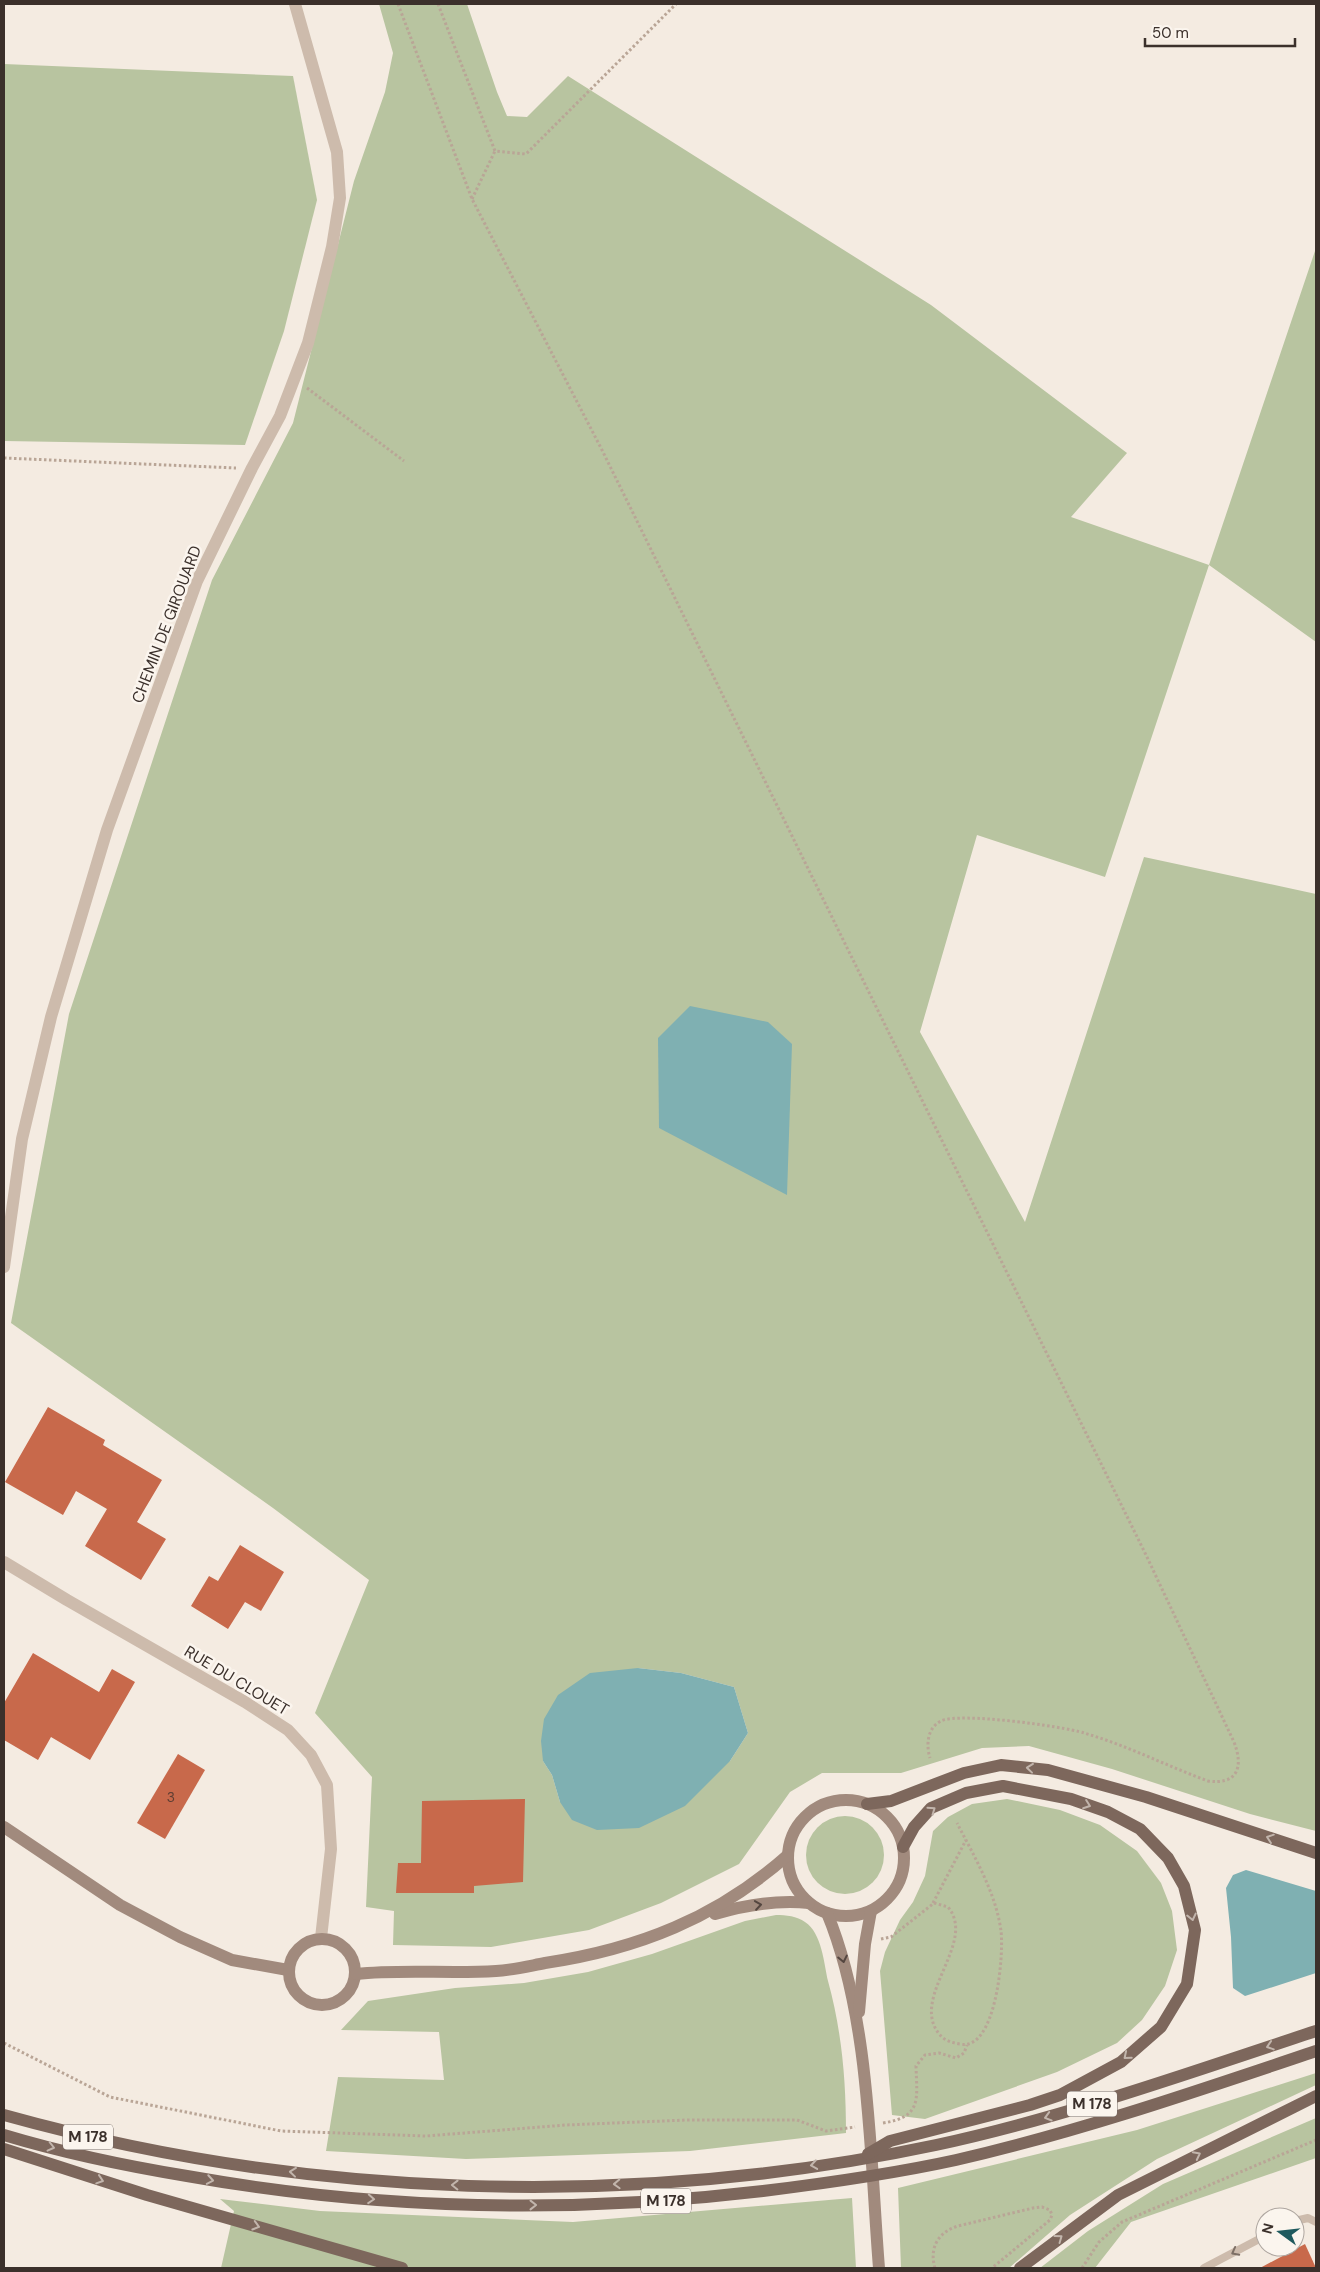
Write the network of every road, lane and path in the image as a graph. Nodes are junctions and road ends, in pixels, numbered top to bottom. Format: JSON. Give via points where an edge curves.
{"nodes":[{"id":1,"x":295,"y":4,"type":"edge"},
{"id":2,"x":398,"y":4,"type":"edge"},
{"id":3,"x":438,"y":4,"type":"edge"},
{"id":4,"x":676,"y":4,"type":"edge"},
{"id":5,"x":495,"y":151,"type":"junction"},
{"id":6,"x":472,"y":199,"type":"junction"},
{"id":7,"x":294,"y":379,"type":"junction"},
{"id":8,"x":4,"y":458,"type":"edge"},
{"id":9,"x":404,"y":461,"type":"dead end"},
{"id":10,"x":252,"y":468,"type":"junction"},
{"id":11,"x":4,"y":1267,"type":"edge"},
{"id":12,"x":4,"y":1562,"type":"edge"},
{"id":13,"x":930,"y":1758,"type":"dead end"},
{"id":14,"x":867,"y":1804,"type":"junction"},
{"id":15,"x":957,"y":1823,"type":"dead end"},
{"id":16,"x":4,"y":1827,"type":"edge"},
{"id":17,"x":966,"y":1840,"type":"junction"},
{"id":18,"x":903,"y":1847,"type":"junction"},
{"id":19,"x":1316,"y":1853,"type":"edge"},
{"id":20,"x":788,"y":1855,"type":"junction"},
{"id":21,"x":809,"y":1903,"type":"junction"},
{"id":22,"x":932,"y":1904,"type":"junction"},
{"id":23,"x":870,"y":1911,"type":"junction"},
{"id":24,"x":827,"y":1913,"type":"junction"},
{"id":25,"x":694,"y":1920,"type":"junction"},
{"id":26,"x":321,"y":1938,"type":"junction"},
{"id":27,"x":879,"y":1939,"type":"dead end"},
{"id":28,"x":288,"y":1970,"type":"junction"},
{"id":29,"x":356,"y":1974,"type":"junction"},
{"id":30,"x":857,"y":2027,"type":"junction"},
{"id":31,"x":1316,"y":2031,"type":"edge"},
{"id":32,"x":4,"y":2043,"type":"edge"},
{"id":33,"x":966,"y":2045,"type":"junction"},
{"id":34,"x":1316,"y":2051,"type":"edge"},
{"id":35,"x":1316,"y":2096,"type":"edge"},
{"id":36,"x":4,"y":2115,"type":"edge"},
{"id":37,"x":882,"y":2123,"type":"dead end"},
{"id":38,"x":863,"y":2126,"type":"dead end"},
{"id":39,"x":4,"y":2135,"type":"edge"},
{"id":40,"x":1316,"y":2140,"type":"edge"},
{"id":41,"x":4,"y":2149,"type":"edge"},
{"id":42,"x":862,"y":2158,"type":"junction"},
{"id":43,"x":1255,"y":2241,"type":"edge"},
{"id":44,"x":402,"y":2268,"type":"edge"},
{"id":45,"x":878,"y":2268,"type":"edge"},
{"id":46,"x":935,"y":2268,"type":"edge"},
{"id":47,"x":992,"y":2268,"type":"edge"},
{"id":48,"x":1020,"y":2268,"type":"edge"},
{"id":49,"x":1082,"y":2268,"type":"edge"},
{"id":50,"x":1204,"y":2268,"type":"edge"}],
"edges":[{"from":1,"to":7,"type":"street","name":"CHEMIN DE GIROUARD","via":[[337,152],[340,198],[332,247],[308,343]]},
{"from":2,"to":6,"type":"path"},
{"from":3,"to":5,"type":"path"},
{"from":4,"to":5,"type":"path","via":[[526,154]]},
{"from":5,"to":6,"type":"path"},
{"from":6,"to":13,"type":"path","via":[[602,450],[1146,1556],[1229,1731],[1240,1761],[1236,1774],[1224,1782],[1208,1781],[1084,1733],[1048,1725],[953,1718],[941,1721],[933,1729],[928,1740]]},
{"from":7,"to":9,"type":"path"},
{"from":7,"to":10,"type":"street","name":"CHEMIN DE GIROUARD","via":[[280,416]]},
{"from":8,"to":10,"type":"path"},
{"from":10,"to":11,"type":"street","name":"CHEMIN DE GIROUARD","via":[[197,581],[107,830],[51,1017],[24,1130]]},
{"from":12,"to":26,"type":"street","name":"RUE DU CLOUET","via":[[246,1702],[288,1730],[311,1755],[327,1785],[331,1850]]},
{"from":14,"to":18,"type":"main road","via":[[884,1814],[896,1829]]},
{"from":19,"to":14,"type":"main road","one_way":true,"via":[[1146,1797],[1048,1770],[1001,1765],[964,1773],[891,1801]]},
{"from":14,"to":20,"type":"main road","via":[[849,1800],[831,1802],[815,1810],[801,1822],[792,1837]]},
{"from":15,"to":17,"type":"path"},
{"from":16,"to":28,"type":"main road","via":[[120,1905],[180,1937],[232,1960]]},
{"from":17,"to":22,"type":"path"},
{"from":17,"to":33,"type":"path","via":[[993,1901],[1002,1944],[999,1980],[989,2020],[975,2042]]},
{"from":18,"to":23,"type":"main road","via":[[904,1864],[900,1880],[892,1894]]},
{"from":18,"to":42,"type":"main road","one_way":true,"via":[[930,1808],[966,1793],[1002,1786],[1071,1799],[1108,1812],[1140,1830],[1168,1858],[1184,1886],[1195,1930],[1187,1984],[1161,2027],[1121,2062],[1060,2095],[890,2142]]},
{"from":20,"to":21,"type":"main road","via":[[790,1873],[797,1890]]},
{"from":20,"to":25,"type":"main road","via":[[724,1904]]},
{"from":21,"to":24,"type":"main road"},
{"from":25,"to":21,"type":"main road","one_way":true,"via":[[738,1908],[786,1901]]},
{"from":22,"to":27,"type":"path","via":[[890,1937]]},
{"from":22,"to":33,"type":"path","via":[[941,1903],[948,1907],[955,1915],[957,1928],[935,1993],[931,2012],[933,2024],[946,2040]]},
{"from":23,"to":24,"type":"main road","via":[[842,1916]]},
{"from":23,"to":30,"type":"main road"},
{"from":24,"to":30,"type":"main road","one_way":true,"via":[[840,1944]]},
{"from":25,"to":29,"type":"main road","via":[[646,1940],[567,1960],[498,1971]]},
{"from":26,"to":28,"type":"main road","via":[[295,1951]]},
{"from":26,"to":29,"type":"main road","via":[[342,1945],[350,1953]]},
{"from":28,"to":29,"type":"main road","via":[[293,1990],[300,1998],[319,2006],[335,2003],[348,1994]]},
{"from":30,"to":45,"type":"main road","via":[[865,2085]]},
{"from":31,"to":42,"type":"main road","number":"M 178","one_way":true,"via":[[1025,2124]]},
{"from":32,"to":38,"type":"path","via":[[110,2097],[281,2131],[426,2136],[566,2125],[696,2120],[797,2120],[826,2131]]},
{"from":33,"to":37,"type":"path","via":[[964,2053],[956,2058],[925,2055],[916,2066],[917,2092],[912,2110],[900,2120]]},
{"from":39,"to":34,"type":"main road","number":"M 178","one_way":true,"via":[[153,2170],[304,2194],[444,2205],[588,2205],[690,2200],[826,2184],[954,2160],[1080,2128]]},
{"from":48,"to":35,"type":"main road","one_way":true,"via":[[1118,2195]]},
{"from":42,"to":36,"type":"main road","number":"M 178","one_way":true,"via":[[760,2173],[645,2184],[532,2187],[420,2184],[278,2171],[174,2154],[58,2130]]},
{"from":40,"to":49,"type":"path","via":[[1122,2222],[1098,2242]]},
{"from":41,"to":44,"type":"main road","one_way":true,"via":[[148,2195]]},
{"from":43,"to":50,"type":"lane","one_way":true},
{"from":46,"to":47,"type":"path","via":[[934,2249],[947,2230],[1033,2208],[1050,2210],[1050,2220]]}]}
